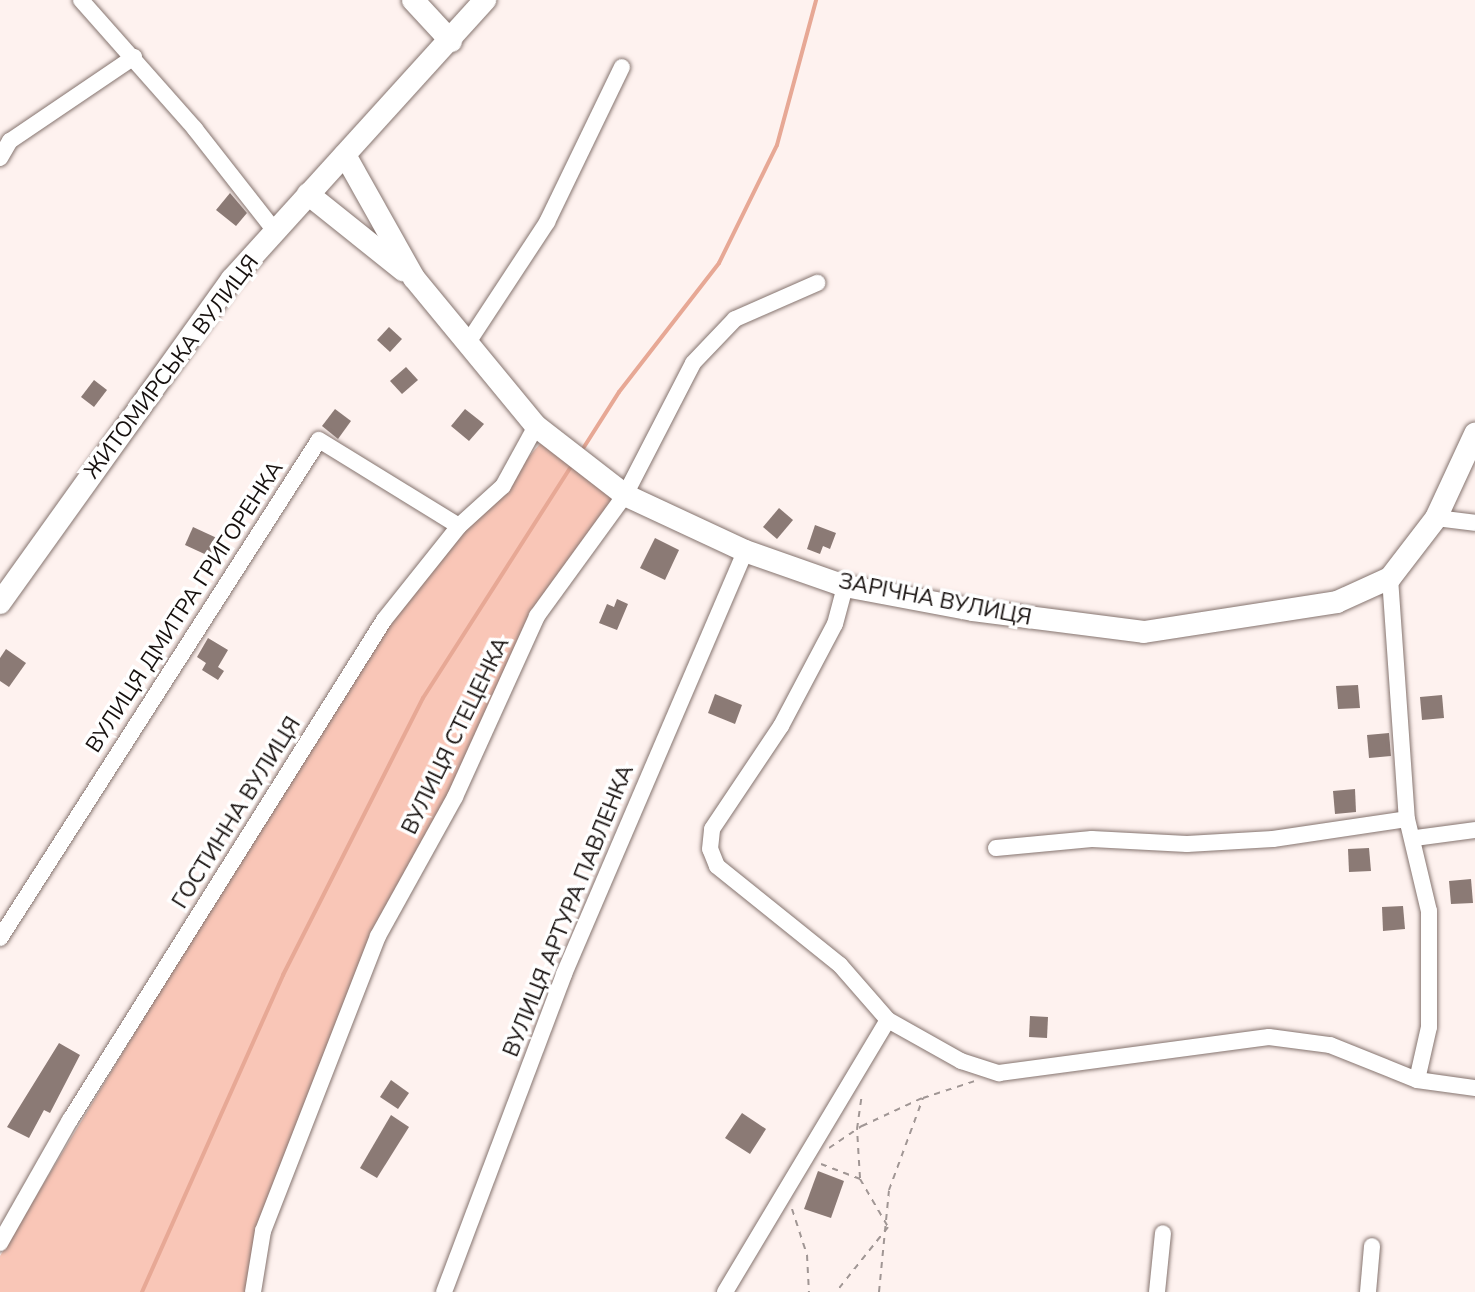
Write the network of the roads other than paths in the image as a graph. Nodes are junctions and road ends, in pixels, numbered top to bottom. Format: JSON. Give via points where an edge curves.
{"nodes":[{"id":1,"x":81,"y":0,"type":"edge"},
{"id":2,"x":413,"y":0,"type":"edge"},
{"id":3,"x":485,"y":0,"type":"edge"},
{"id":4,"x":451,"y":41,"type":"junction"},
{"id":5,"x":134,"y":57,"type":"junction"},
{"id":6,"x":622,"y":67,"type":"dead end"},
{"id":7,"x":5,"y":139,"type":"edge"},
{"id":8,"x":345,"y":155,"type":"junction"},
{"id":9,"x":0,"y":158,"type":"edge"},
{"id":10,"x":308,"y":194,"type":"junction"},
{"id":11,"x":275,"y":231,"type":"junction"},
{"id":12,"x":414,"y":278,"type":"junction"},
{"id":13,"x":817,"y":283,"type":"dead end"},
{"id":14,"x":467,"y":344,"type":"junction"},
{"id":15,"x":536,"y":426,"type":"junction"},
{"id":16,"x":1475,"y":434,"type":"edge"},
{"id":17,"x":625,"y":495,"type":"junction"},
{"id":18,"x":1436,"y":518,"type":"junction"},
{"id":19,"x":1475,"y":523,"type":"edge"},
{"id":20,"x":459,"y":526,"type":"junction"},
{"id":21,"x":745,"y":551,"type":"junction"},
{"id":22,"x":1390,"y":578,"type":"junction"},
{"id":23,"x":845,"y":586,"type":"junction"},
{"id":24,"x":0,"y":603,"type":"edge"},
{"id":25,"x":1407,"y":819,"type":"junction"},
{"id":26,"x":1475,"y":830,"type":"edge"},
{"id":27,"x":1415,"y":838,"type":"junction"},
{"id":28,"x":996,"y":848,"type":"dead end"},
{"id":29,"x":0,"y":938,"type":"edge"},
{"id":30,"x":888,"y":1020,"type":"junction"},
{"id":31,"x":1417,"y":1080,"type":"junction"},
{"id":32,"x":1475,"y":1088,"type":"edge"},
{"id":33,"x":1163,"y":1233,"type":"dead end"},
{"id":34,"x":0,"y":1243,"type":"edge"},
{"id":35,"x":1372,"y":1246,"type":"dead end"},
{"id":36,"x":253,"y":1292,"type":"edge"},
{"id":37,"x":444,"y":1292,"type":"edge"},
{"id":38,"x":725,"y":1292,"type":"edge"},
{"id":39,"x":1157,"y":1292,"type":"edge"},
{"id":40,"x":1368,"y":1292,"type":"edge"}],
"edges":[{"from":1,"to":5,"type":"street"},
{"from":2,"to":4,"type":"street"},
{"from":3,"to":4,"type":"street","name":"ЖИТОМИРСЬКА ВУЛИЦЯ"},
{"from":4,"to":8,"type":"street","name":"ЖИТОМИРСЬКА ВУЛИЦЯ"},
{"from":5,"to":7,"type":"street"},
{"from":5,"to":11,"type":"street"},
{"from":6,"to":14,"type":"street","via":[[547,222]]},
{"from":7,"to":9,"type":"street"},
{"from":8,"to":10,"type":"street","name":"ЖИТОМИРСЬКА ВУЛИЦЯ"},
{"from":8,"to":12,"type":"street","name":"ЗАРІЧНА ВУЛИЦЯ"},
{"from":10,"to":11,"type":"street","name":"ЖИТОМИРСЬКА ВУЛИЦЯ"},
{"from":10,"to":12,"type":"street","name":"ЗАРІЧНА ВУЛИЦЯ"},
{"from":11,"to":24,"type":"street","name":"ЖИТОМИРСЬКА ВУЛИЦЯ","via":[[232,279]]},
{"from":12,"to":14,"type":"street","name":"ЗАРІЧНА ВУЛИЦЯ"},
{"from":13,"to":17,"type":"street","name":"ВУЛИЦЯ СТЕЦЕНКА","via":[[735,319],[693,363]]},
{"from":14,"to":15,"type":"street","name":"ЗАРІЧНА ВУЛИЦЯ"},
{"from":15,"to":17,"type":"street","name":"ЗАРІЧНА ВУЛИЦЯ"},
{"from":15,"to":20,"type":"street","name":"ГОСТИННА ВУЛИЦЯ","via":[[503,486]]},
{"from":16,"to":18,"type":"street","name":"ЗАРІЧНА ВУЛИЦЯ"},
{"from":17,"to":21,"type":"street","name":"ЗАРІЧНА ВУЛИЦЯ"},
{"from":17,"to":36,"type":"street","name":"ВУЛИЦЯ СТЕЦЕНКА","via":[[537,616],[455,797],[378,936],[263,1231]]},
{"from":18,"to":19,"type":"street"},
{"from":18,"to":22,"type":"street","name":"ЗАРІЧНА ВУЛИЦЯ"},
{"from":20,"to":29,"type":"street","name":"ВУЛИЦЯ ДМИТРА ГРИГОРЕНКА","via":[[319,440]]},
{"from":20,"to":34,"type":"street","name":"ГОСТИННА ВУЛИЦЯ","via":[[384,620],[70,1120]]},
{"from":21,"to":23,"type":"street","name":"ЗАРІЧНА ВУЛИЦЯ"},
{"from":21,"to":37,"type":"street","name":"ВУЛИЦЯ АРТУРА ПАВЛЕНКА","via":[[564,974]]},
{"from":22,"to":23,"type":"street","name":"ЗАРІЧНА ВУЛИЦЯ","via":[[1337,602],[1144,632],[973,610]]},
{"from":22,"to":25,"type":"street"},
{"from":23,"to":30,"type":"street","via":[[829,636],[781,726],[712,829],[710,849],[717,866],[840,965]]},
{"from":25,"to":27,"type":"street"},
{"from":25,"to":28,"type":"street","via":[[1273,839],[1187,844],[1092,839]]},
{"from":26,"to":27,"type":"street"},
{"from":27,"to":31,"type":"street","via":[[1429,940],[1429,1027]]},
{"from":30,"to":31,"type":"street","via":[[961,1061],[999,1073],[1269,1037],[1330,1045]]},
{"from":30,"to":38,"type":"street"},
{"from":31,"to":32,"type":"street"},
{"from":33,"to":39,"type":"street"},
{"from":35,"to":40,"type":"street"}]}
